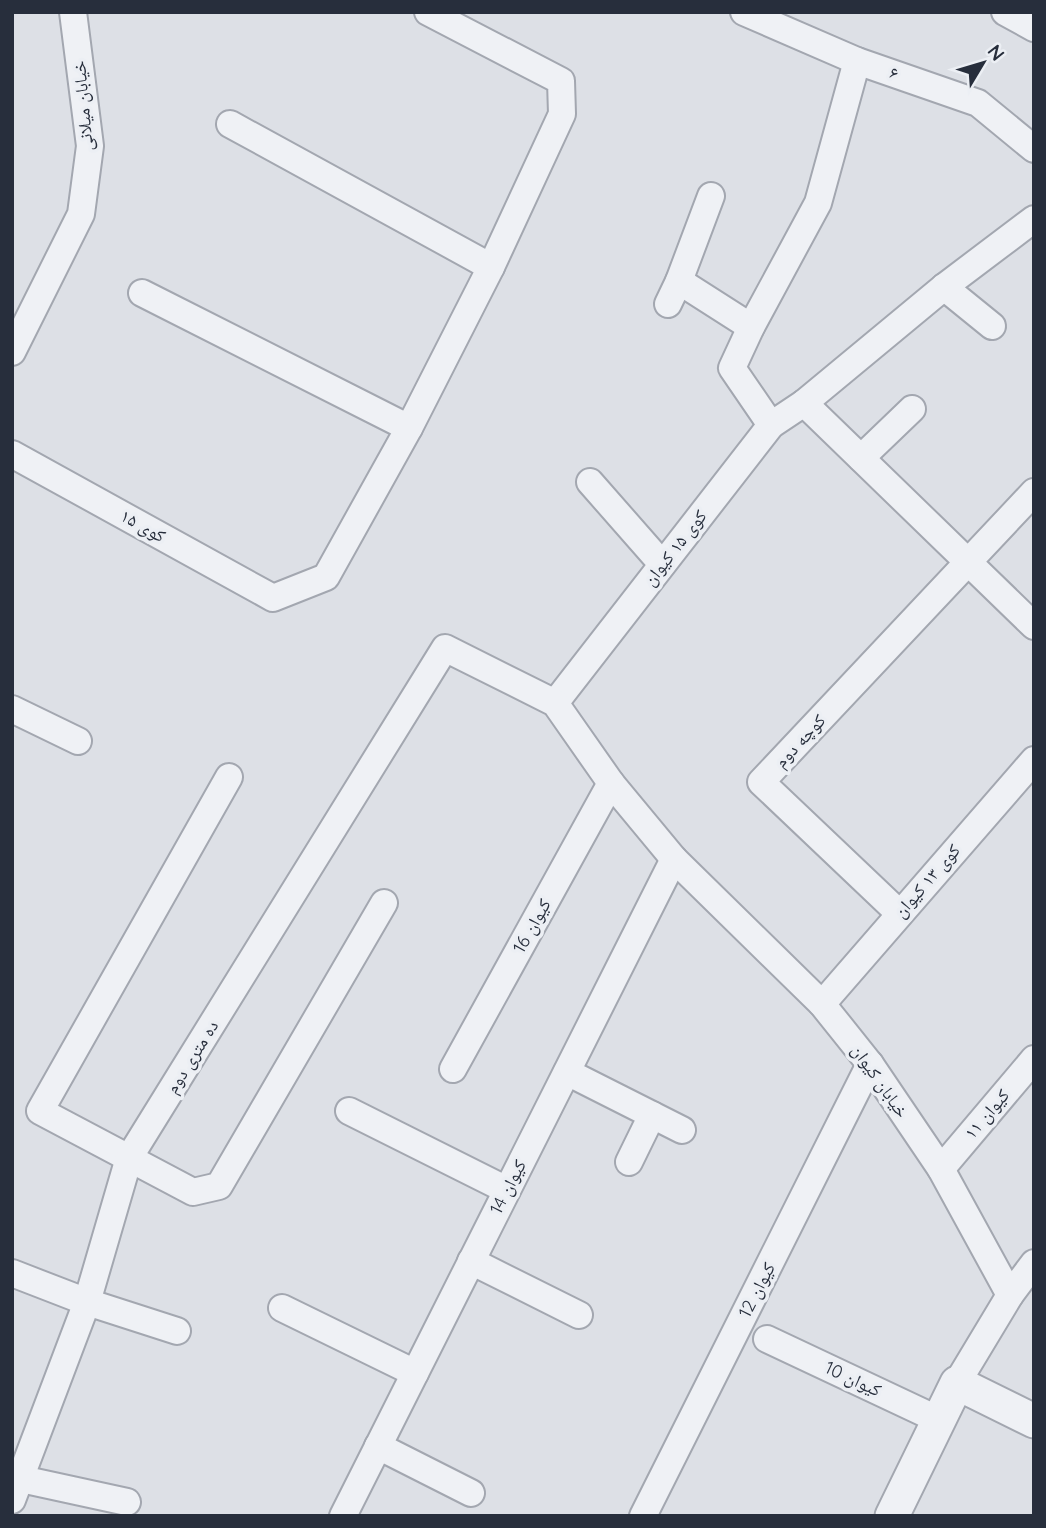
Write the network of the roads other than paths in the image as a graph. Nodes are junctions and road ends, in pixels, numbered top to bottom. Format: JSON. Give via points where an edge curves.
{"nodes":[{"id":1,"x":73,"y":12,"type":"edge"},
{"id":2,"x":428,"y":12,"type":"edge"},
{"id":3,"x":744,"y":12,"type":"edge"},
{"id":4,"x":1004,"y":12,"type":"edge"},
{"id":5,"x":1034,"y":28,"type":"edge"},
{"id":6,"x":857,"y":61,"type":"junction"},
{"id":7,"x":230,"y":124,"type":"dead end"},
{"id":8,"x":1034,"y":149,"type":"edge"},
{"id":9,"x":711,"y":196,"type":"dead end"},
{"id":10,"x":1034,"y":219,"type":"edge"},
{"id":11,"x":491,"y":267,"type":"junction"},
{"id":12,"x":944,"y":287,"type":"junction"},
{"id":13,"x":142,"y":293,"type":"dead end"},
{"id":14,"x":992,"y":326,"type":"dead end"},
{"id":15,"x":751,"y":327,"type":"junction"},
{"id":16,"x":12,"y":352,"type":"edge"},
{"id":17,"x":804,"y":403,"type":"junction"},
{"id":18,"x":912,"y":409,"type":"dead end"},
{"id":19,"x":771,"y":425,"type":"junction"},
{"id":20,"x":409,"y":428,"type":"junction"},
{"id":21,"x":12,"y":454,"type":"edge"},
{"id":22,"x":861,"y":458,"type":"junction"},
{"id":23,"x":590,"y":482,"type":"dead end"},
{"id":24,"x":1034,"y":492,"type":"edge"},
{"id":25,"x":968,"y":561,"type":"junction"},
{"id":26,"x":662,"y":564,"type":"junction"},
{"id":27,"x":1034,"y":626,"type":"edge"},
{"id":28,"x":555,"y":703,"type":"junction"},
{"id":29,"x":12,"y":709,"type":"edge"},
{"id":30,"x":78,"y":741,"type":"dead end"},
{"id":31,"x":1034,"y":760,"type":"edge"},
{"id":32,"x":229,"y":777,"type":"dead end"},
{"id":33,"x":611,"y":783,"type":"junction"},
{"id":34,"x":674,"y":859,"type":"junction"},
{"id":35,"x":384,"y":903,"type":"dead end"},
{"id":36,"x":899,"y":913,"type":"junction"},
{"id":37,"x":822,"y":1004,"type":"junction"},
{"id":38,"x":1034,"y":1059,"type":"edge"},
{"id":39,"x":870,"y":1064,"type":"junction"},
{"id":40,"x":453,"y":1069,"type":"dead end"},
{"id":41,"x":566,"y":1072,"type":"junction"},
{"id":42,"x":349,"y":1111,"type":"dead end"},
{"id":43,"x":652,"y":1115,"type":"junction"},
{"id":44,"x":682,"y":1130,"type":"dead end"},
{"id":45,"x":129,"y":1158,"type":"junction"},
{"id":46,"x":629,"y":1162,"type":"dead end"},
{"id":47,"x":941,"y":1169,"type":"junction"},
{"id":48,"x":507,"y":1190,"type":"junction"},
{"id":49,"x":471,"y":1261,"type":"junction"},
{"id":50,"x":1034,"y":1263,"type":"edge"},
{"id":51,"x":12,"y":1273,"type":"edge"},
{"id":52,"x":1010,"y":1295,"type":"junction"},
{"id":53,"x":87,"y":1302,"type":"junction"},
{"id":54,"x":282,"y":1308,"type":"dead end"},
{"id":55,"x":579,"y":1315,"type":"dead end"},
{"id":56,"x":177,"y":1331,"type":"dead end"},
{"id":57,"x":767,"y":1339,"type":"dead end"},
{"id":58,"x":415,"y":1373,"type":"junction"},
{"id":59,"x":957,"y":1382,"type":"junction"},
{"id":60,"x":939,"y":1420,"type":"junction"},
{"id":61,"x":1034,"y":1421,"type":"edge"},
{"id":62,"x":378,"y":1446,"type":"junction"},
{"id":63,"x":15,"y":1486,"type":"edge"},
{"id":64,"x":471,"y":1493,"type":"dead end"},
{"id":65,"x":127,"y":1502,"type":"dead end"},
{"id":66,"x":342,"y":1516,"type":"edge"},
{"id":67,"x":643,"y":1516,"type":"edge"},
{"id":68,"x":892,"y":1516,"type":"edge"}],
"edges":[{"from":1,"to":16,"type":"street","name":"خیابان میلانی","via":[[90,146],[81,214]]},
{"from":2,"to":11,"type":"street","via":[[561,82],[562,114]]},
{"from":3,"to":6,"type":"street","name":"۶"},
{"from":4,"to":5,"type":"street"},
{"from":6,"to":8,"type":"street","name":"۶","via":[[978,103]]},
{"from":6,"to":15,"type":"street","via":[[818,203]]},
{"from":7,"to":11,"type":"street"},
{"from":9,"to":15,"type":"street","via":[[673,292]]},
{"from":10,"to":12,"type":"street","name":"کوی ۱۵ کیوان"},
{"from":11,"to":20,"type":"street"},
{"from":12,"to":14,"type":"street"},
{"from":12,"to":17,"type":"street","name":"کوی ۱۵ کیوان"},
{"from":13,"to":20,"type":"street"},
{"from":15,"to":19,"type":"street","via":[[732,368]]},
{"from":17,"to":19,"type":"street","name":"کوی ۱۵ کیوان"},
{"from":17,"to":22,"type":"street"},
{"from":18,"to":22,"type":"street"},
{"from":19,"to":26,"type":"street","name":"کوی ۱۵ کیوان"},
{"from":20,"to":21,"type":"street","name":"کوی ۱۵","via":[[326,577],[273,598]]},
{"from":22,"to":25,"type":"street"},
{"from":23,"to":26,"type":"street"},
{"from":24,"to":25,"type":"street"},
{"from":25,"to":27,"type":"street"},
{"from":25,"to":36,"type":"street","name":"کوچه دوم","via":[[761,782]]},
{"from":26,"to":28,"type":"street","name":"کوی ۱۵ کیوان"},
{"from":28,"to":33,"type":"street","name":"خیابان کیوان"},
{"from":28,"to":45,"type":"street","name":"ده متری دوم","via":[[445,648]]},
{"from":29,"to":30,"type":"street"},
{"from":31,"to":36,"type":"street","name":"کوی ۱۳ کیوان"},
{"from":32,"to":45,"type":"street","via":[[40,1111]]},
{"from":33,"to":34,"type":"street","name":"خیابان کیوان"},
{"from":33,"to":40,"type":"street","name":"کیوان 16"},
{"from":34,"to":37,"type":"street","name":"خیابان کیوان"},
{"from":34,"to":41,"type":"street","name":"کیوان 14"},
{"from":35,"to":45,"type":"street","via":[[219,1186],[193,1192]]},
{"from":36,"to":37,"type":"street","name":"کوی ۱۳ کیوان"},
{"from":37,"to":39,"type":"street","name":"خیابان کیوان"},
{"from":38,"to":47,"type":"street","name":"کیوان ۱۱"},
{"from":39,"to":47,"type":"street","name":"خیابان کیوان"},
{"from":39,"to":67,"type":"street","name":"کیوان 12"},
{"from":41,"to":43,"type":"street"},
{"from":41,"to":48,"type":"street","name":"کیوان 14"},
{"from":42,"to":48,"type":"street"},
{"from":43,"to":44,"type":"street"},
{"from":43,"to":46,"type":"street"},
{"from":45,"to":53,"type":"street","name":"ده متری دوم"},
{"from":47,"to":52,"type":"street","name":"خیابان کیوان"},
{"from":48,"to":49,"type":"street","name":"کیوان 14"},
{"from":49,"to":55,"type":"street"},
{"from":49,"to":58,"type":"street","name":"کیوان 14"},
{"from":50,"to":52,"type":"street"},
{"from":51,"to":53,"type":"street"},
{"from":52,"to":59,"type":"street"},
{"from":53,"to":56,"type":"street"},
{"from":53,"to":63,"type":"street","name":"ده متری دوم"},
{"from":54,"to":58,"type":"street"},
{"from":57,"to":60,"type":"street","name":"کیوان 10"},
{"from":58,"to":62,"type":"street","name":"کیوان 14"},
{"from":59,"to":60,"type":"street"},
{"from":59,"to":61,"type":"street"},
{"from":60,"to":68,"type":"street"},
{"from":62,"to":64,"type":"street"},
{"from":62,"to":66,"type":"street","name":"کیوان 14"},
{"from":63,"to":65,"type":"street"}]}
